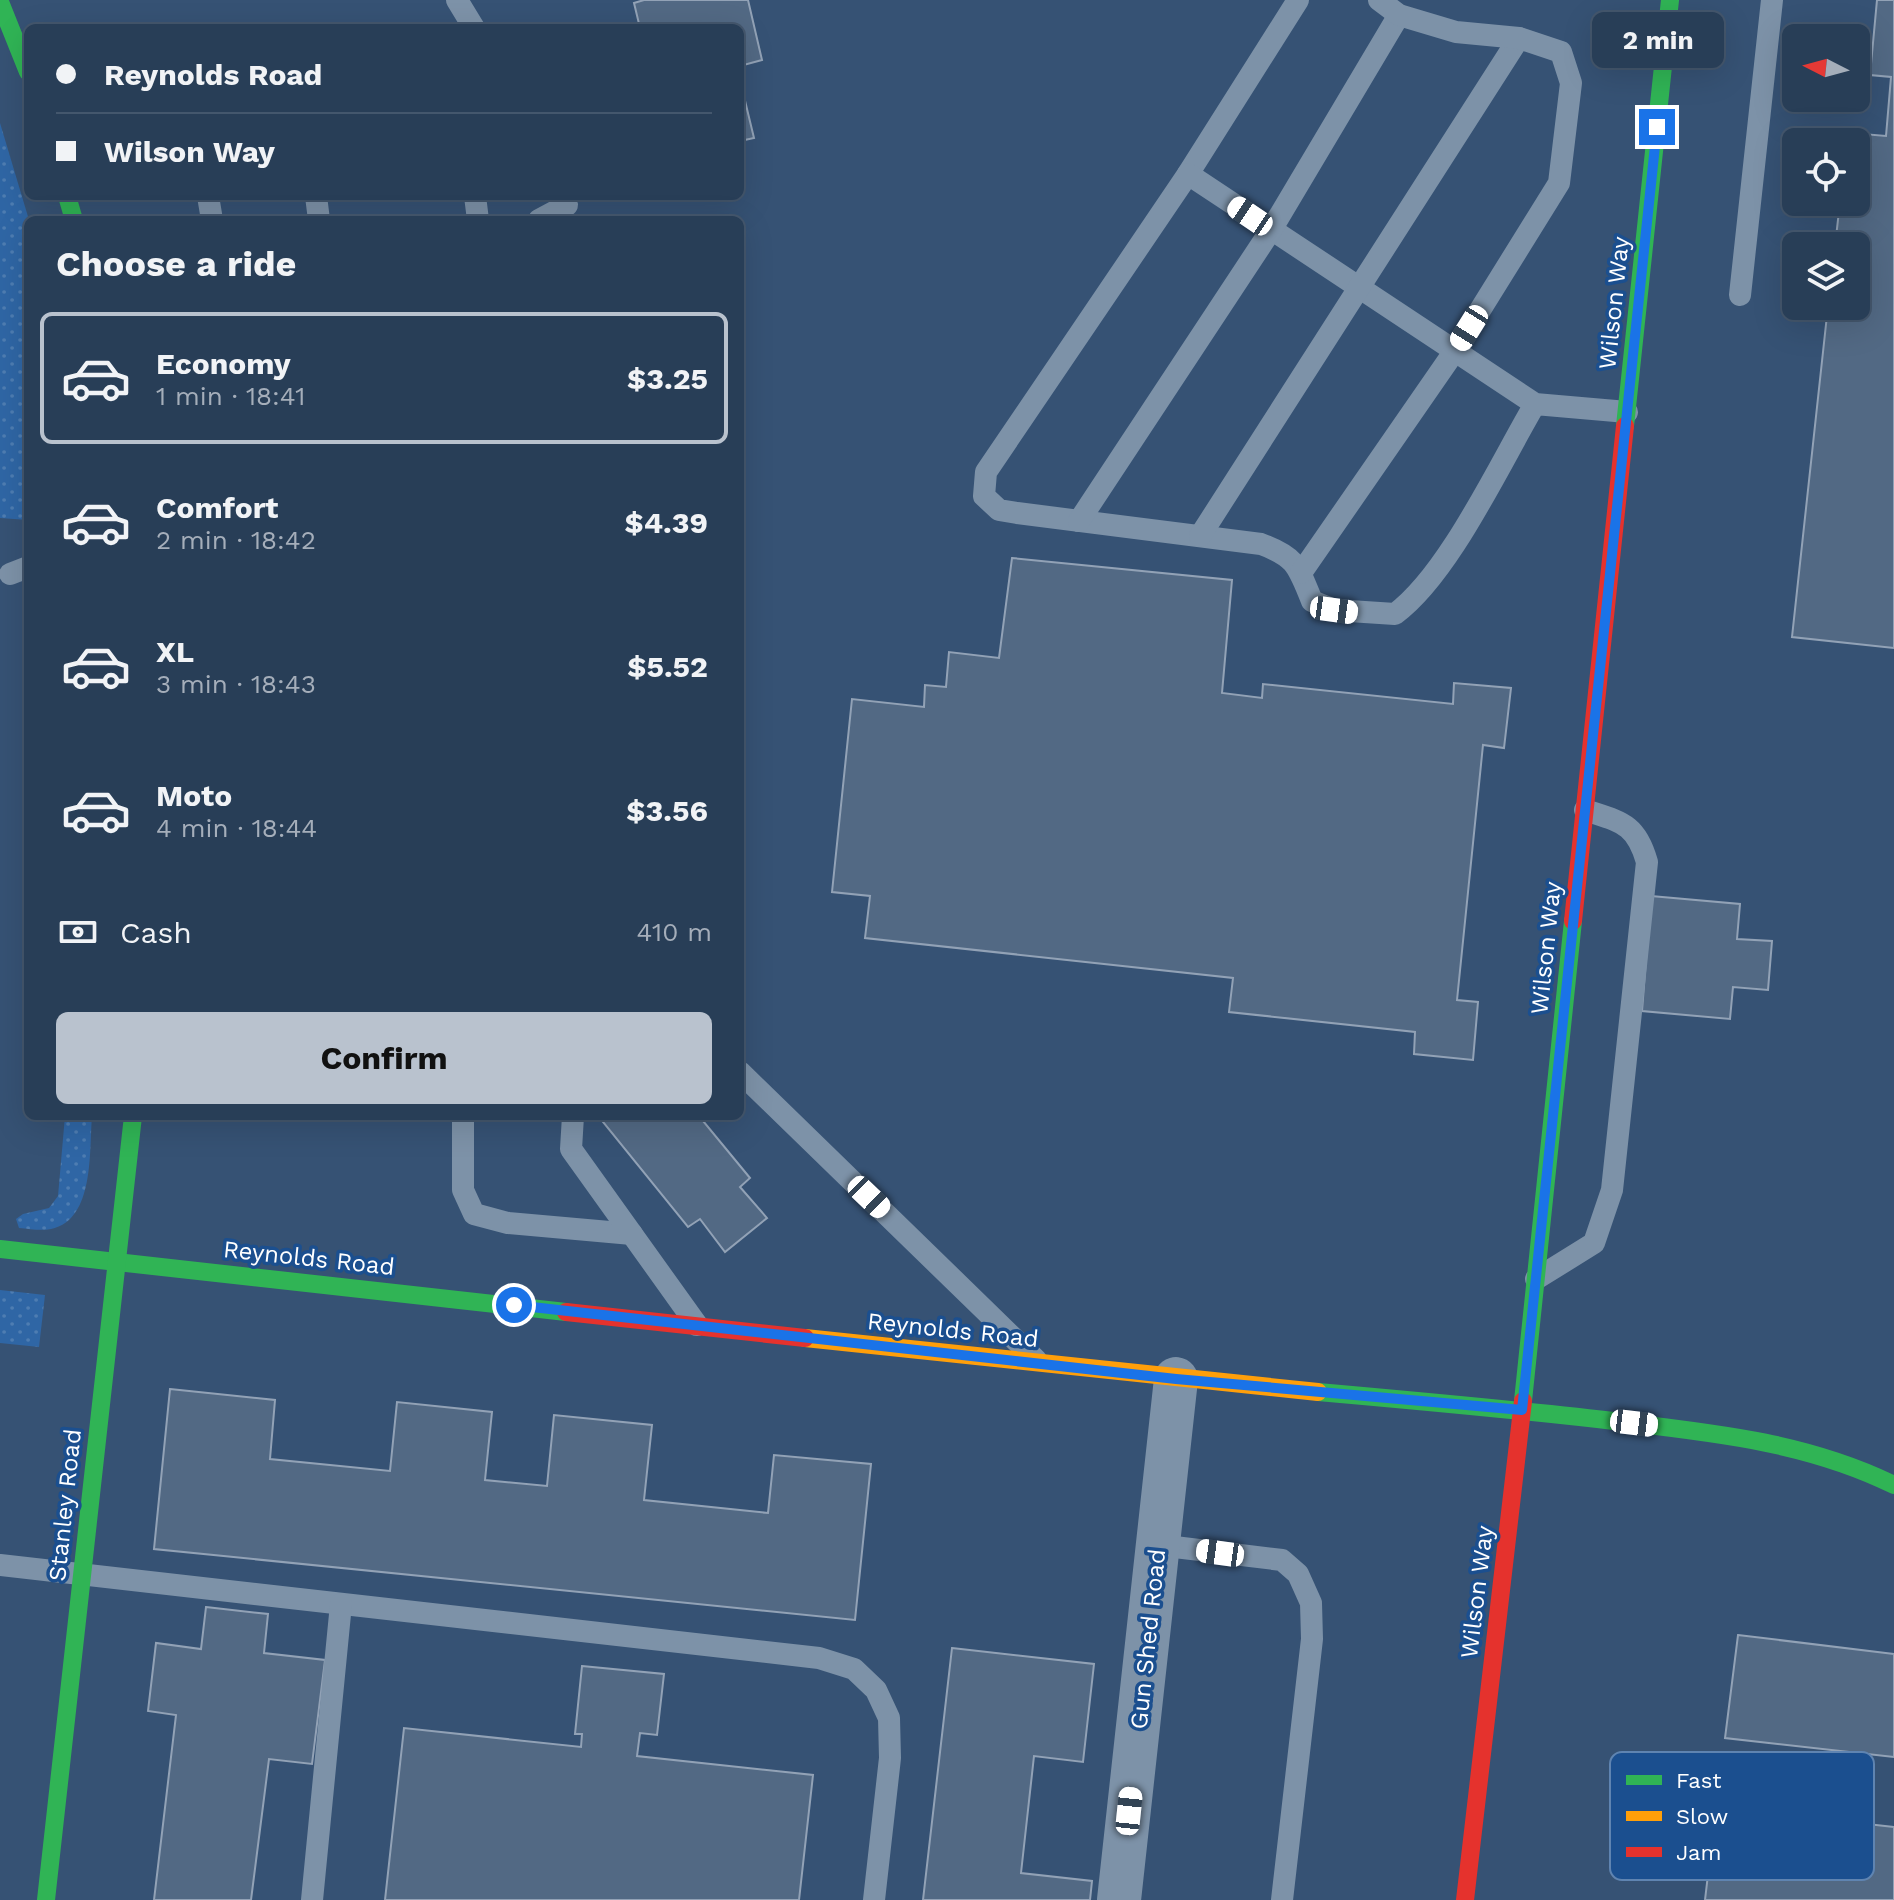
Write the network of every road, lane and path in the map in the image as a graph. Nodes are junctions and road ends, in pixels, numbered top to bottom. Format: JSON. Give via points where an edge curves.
{"nodes":[{"id":1,"x":454,"y":0,"type":"edge"},
{"id":2,"x":1298,"y":0,"type":"edge"},
{"id":3,"x":1379,"y":0,"type":"edge"},
{"id":4,"x":1670,"y":0,"type":"edge"},
{"id":5,"x":1772,"y":0,"type":"edge"},
{"id":6,"x":0,"y":2,"type":"edge"},
{"id":7,"x":1399,"y":15,"type":"junction"},
{"id":8,"x":453,"y":24,"type":"edge"},
{"id":9,"x":471,"y":24,"type":"edge"},
{"id":10,"x":1519,"y":38,"type":"junction"},
{"id":11,"x":24,"y":62,"type":"edge"},
{"id":12,"x":1188,"y":174,"type":"junction"},
{"id":13,"x":569,"y":207,"type":"edge"},
{"id":14,"x":548,"y":216,"type":"edge"},
{"id":15,"x":1271,"y":230,"type":"junction"},
{"id":16,"x":1358,"y":288,"type":"junction"},
{"id":17,"x":1740,"y":295,"type":"dead end"},
{"id":18,"x":1454,"y":352,"type":"junction"},
{"id":19,"x":1535,"y":404,"type":"junction"},
{"id":20,"x":1627,"y":412,"type":"junction"},
{"id":21,"x":1079,"y":521,"type":"junction"},
{"id":22,"x":1200,"y":536,"type":"junction"},
{"id":23,"x":1301,"y":573,"type":"junction"},
{"id":24,"x":1585,"y":810,"type":"junction"},
{"id":25,"x":744,"y":1076,"type":"edge"},
{"id":26,"x":133,"y":1120,"type":"edge"},
{"id":27,"x":463,"y":1120,"type":"edge"},
{"id":28,"x":573,"y":1120,"type":"edge"},
{"id":29,"x":632,"y":1234,"type":"junction"},
{"id":30,"x":0,"y":1249,"type":"edge"},
{"id":31,"x":116,"y":1261,"type":"junction"},
{"id":32,"x":1536,"y":1279,"type":"junction"},
{"id":33,"x":698,"y":1326,"type":"junction"},
{"id":34,"x":1040,"y":1364,"type":"junction"},
{"id":35,"x":1176,"y":1379,"type":"junction"},
{"id":36,"x":1522,"y":1410,"type":"junction"},
{"id":37,"x":1894,"y":1485,"type":"edge"},
{"id":38,"x":1158,"y":1545,"type":"junction"},
{"id":39,"x":0,"y":1565,"type":"edge"},
{"id":40,"x":82,"y":1575,"type":"junction"},
{"id":41,"x":341,"y":1604,"type":"junction"},
{"id":42,"x":46,"y":1900,"type":"edge"},
{"id":43,"x":312,"y":1900,"type":"edge"},
{"id":44,"x":874,"y":1900,"type":"edge"},
{"id":45,"x":1119,"y":1900,"type":"edge"},
{"id":46,"x":1282,"y":1900,"type":"edge"},
{"id":47,"x":1465,"y":1900,"type":"edge"}],
"edges":[{"from":1,"to":8,"type":"lane"},
{"from":1,"to":9,"type":"lane"},
{"from":2,"to":12,"type":"lane"},
{"from":3,"to":7,"type":"lane"},
{"from":4,"to":20,"type":"street","name":"Wilson Way"},
{"from":5,"to":17,"type":"lane"},
{"from":6,"to":11,"type":"street"},
{"from":7,"to":10,"type":"lane","via":[[1456,32]]},
{"from":7,"to":15,"type":"lane"},
{"from":10,"to":16,"type":"lane"},
{"from":10,"to":18,"type":"lane","via":[[1561,52],[1571,83],[1559,183]]},
{"from":12,"to":15,"type":"lane"},
{"from":12,"to":21,"type":"lane","via":[[986,472],[984,496],[999,510]]},
{"from":13,"to":14,"type":"lane"},
{"from":15,"to":16,"type":"lane"},
{"from":15,"to":21,"type":"lane"},
{"from":16,"to":18,"type":"lane"},
{"from":16,"to":22,"type":"lane"},
{"from":18,"to":19,"type":"lane"},
{"from":18,"to":23,"type":"lane"},
{"from":19,"to":20,"type":"lane"},
{"from":19,"to":23,"type":"lane","via":[[1418,598],[1395,614],[1334,610],[1312,601]]},
{"from":20,"to":24,"type":"street","name":"Wilson Way"},
{"from":21,"to":22,"type":"lane"},
{"from":22,"to":23,"type":"lane","via":[[1287,553]]},
{"from":24,"to":32,"type":"street","name":"Wilson Way"},
{"from":24,"to":32,"type":"lane","via":[[1625,824],[1640,838],[1647,862],[1623,1109],[1612,1190],[1594,1243]]},
{"from":25,"to":34,"type":"lane"},
{"from":26,"to":31,"type":"street","name":"Stanley Road"},
{"from":27,"to":29,"type":"lane","via":[[463,1190],[474,1214],[508,1223]]},
{"from":28,"to":29,"type":"lane","via":[[571,1149]]},
{"from":29,"to":33,"type":"lane"},
{"from":30,"to":31,"type":"street","name":"Reynolds Road"},
{"from":31,"to":33,"type":"street","name":"Reynolds Road"},
{"from":31,"to":40,"type":"street","name":"Stanley Road"},
{"from":32,"to":36,"type":"street","name":"Wilson Way"},
{"from":33,"to":34,"type":"street","name":"Reynolds Road"},
{"from":34,"to":35,"type":"street","name":"Reynolds Road"},
{"from":35,"to":36,"type":"street","name":"Reynolds Road"},
{"from":35,"to":38,"type":"street","name":"Gun Shed Road"},
{"from":36,"to":37,"type":"street","name":"Reynolds Road","via":[[1745,1437],[1853,1465]]},
{"from":36,"to":47,"type":"street","name":"Wilson Way"},
{"from":38,"to":45,"type":"street","name":"Gun Shed Road"},
{"from":38,"to":46,"type":"lane","via":[[1282,1560],[1298,1574],[1311,1603],[1312,1639]]},
{"from":39,"to":40,"type":"lane"},
{"from":40,"to":41,"type":"lane"},
{"from":40,"to":42,"type":"street","name":"Stanley Road"},
{"from":41,"to":43,"type":"lane"},
{"from":41,"to":44,"type":"lane","via":[[819,1658],[854,1669],[876,1690],[889,1718],[890,1758]]}]}
